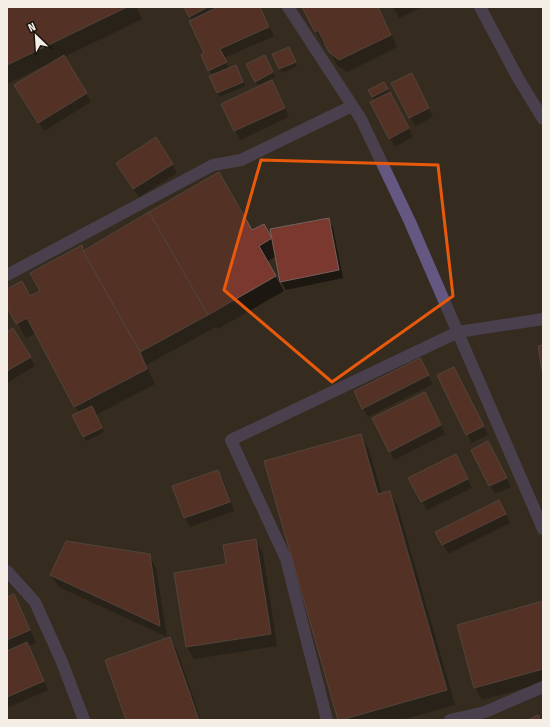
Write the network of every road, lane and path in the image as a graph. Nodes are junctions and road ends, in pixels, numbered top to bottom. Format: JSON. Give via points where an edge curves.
{"nodes":[{"id":1,"x":288,"y":7,"type":"edge"},
{"id":2,"x":480,"y":7,"type":"edge"},
{"id":3,"x":352,"y":106,"type":"junction"},
{"id":4,"x":543,"y":119,"type":"edge"},
{"id":5,"x":7,"y":275,"type":"edge"},
{"id":6,"x":543,"y":319,"type":"edge"},
{"id":7,"x":458,"y":332,"type":"junction"},
{"id":8,"x":543,"y":529,"type":"edge"},
{"id":9,"x":7,"y":571,"type":"edge"},
{"id":10,"x":12,"y":584,"type":"edge"},
{"id":11,"x":543,"y":687,"type":"edge"},
{"id":12,"x":84,"y":720,"type":"edge"},
{"id":13,"x":327,"y":720,"type":"edge"},
{"id":14,"x":450,"y":720,"type":"edge"}],
"edges":[{"from":1,"to":3,"type":"street"},
{"from":2,"to":4,"type":"street"},
{"from":3,"to":5,"type":"street","via":[[241,160],[213,165]]},
{"from":3,"to":7,"type":"street","via":[[361,118],[410,222]]},
{"from":6,"to":7,"type":"street"},
{"from":7,"to":8,"type":"street"},
{"from":7,"to":13,"type":"street","via":[[231,440],[286,559]]},
{"from":9,"to":10,"type":"street"},
{"from":10,"to":12,"type":"street","via":[[35,602]]},
{"from":11,"to":14,"type":"street","via":[[485,712]]}]}
